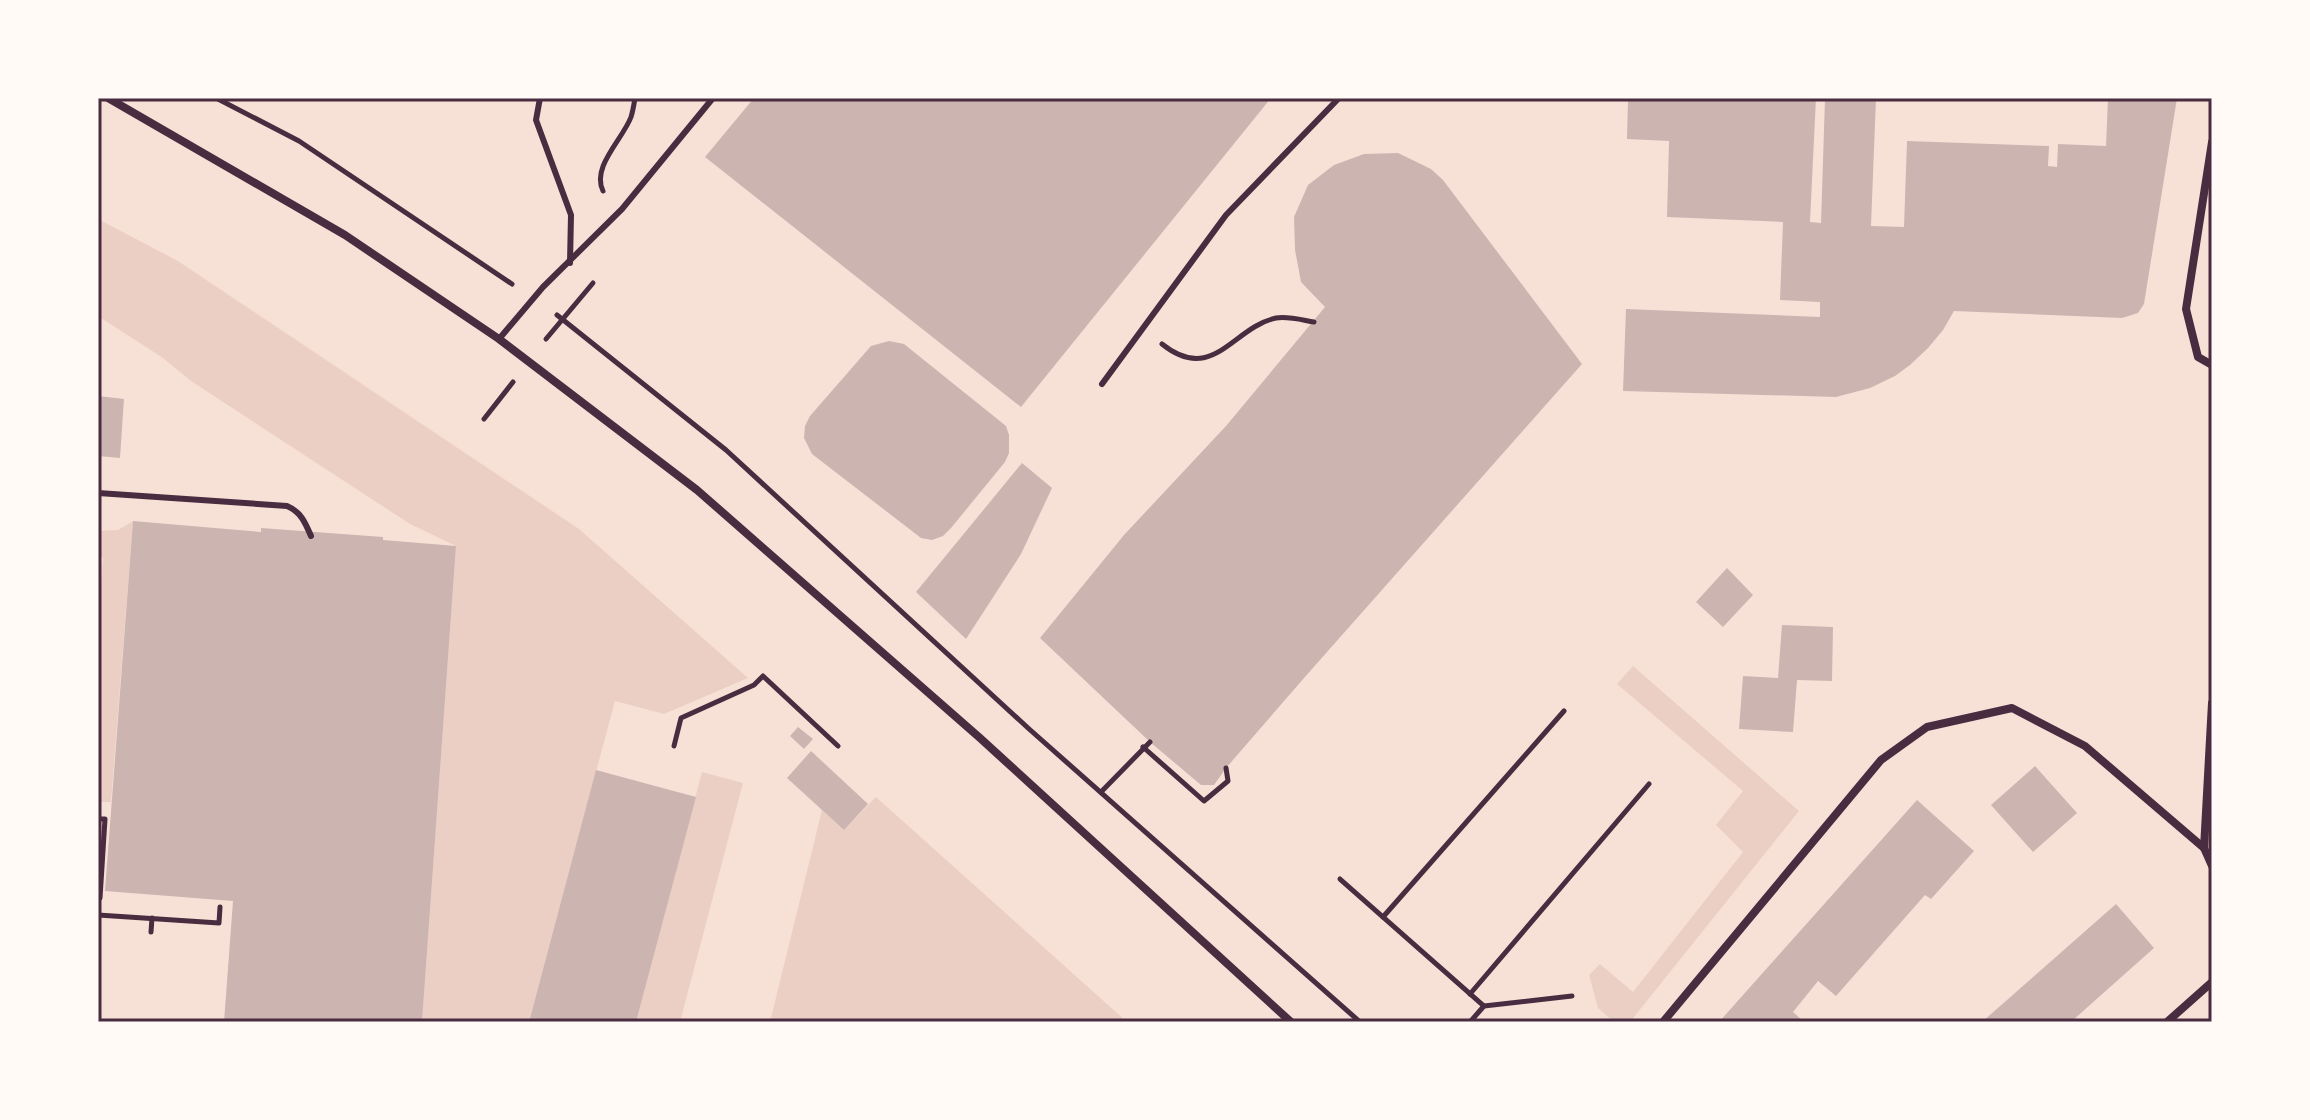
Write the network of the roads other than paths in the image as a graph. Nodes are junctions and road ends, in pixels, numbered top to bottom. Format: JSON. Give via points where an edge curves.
{"nodes":[{"id":1,"x":108,"y":98,"type":"edge"},
{"id":2,"x":540,"y":98,"type":"edge"},
{"id":3,"x":713,"y":98,"type":"edge"},
{"id":4,"x":1339,"y":98,"type":"edge"},
{"id":5,"x":2212,"y":142,"type":"edge"},
{"id":6,"x":570,"y":263,"type":"junction"},
{"id":7,"x":499,"y":339,"type":"junction"},
{"id":8,"x":2212,"y":365,"type":"edge"},
{"id":9,"x":1102,"y":384,"type":"dead end"},
{"id":10,"x":98,"y":493,"type":"edge"},
{"id":11,"x":311,"y":536,"type":"dead end"},
{"id":12,"x":2212,"y":703,"type":"edge"},
{"id":13,"x":2204,"y":848,"type":"junction"},
{"id":14,"x":2212,"y":866,"type":"edge"},
{"id":15,"x":2212,"y":982,"type":"edge"},
{"id":16,"x":1291,"y":1022,"type":"edge"},
{"id":17,"x":1663,"y":1022,"type":"edge"},
{"id":18,"x":2167,"y":1022,"type":"edge"}],
"edges":[{"from":1,"to":7,"type":"street","via":[[345,235]]},
{"from":2,"to":6,"type":"lane","via":[[536,120],[571,215]]},
{"from":3,"to":6,"type":"lane"},
{"from":4,"to":9,"type":"lane","via":[[1226,215]]},
{"from":5,"to":8,"type":"street","via":[[2186,309],[2198,357]]},
{"from":6,"to":7,"type":"lane"},
{"from":7,"to":16,"type":"street","via":[[697,490],[980,738]]},
{"from":10,"to":11,"type":"lane","via":[[287,506],[302,517]]},
{"from":12,"to":13,"type":"street"},
{"from":13,"to":14,"type":"street"},
{"from":13,"to":17,"type":"street","via":[[2085,746],[2012,708],[1927,727],[1881,760]]},
{"from":15,"to":18,"type":"street"}]}
